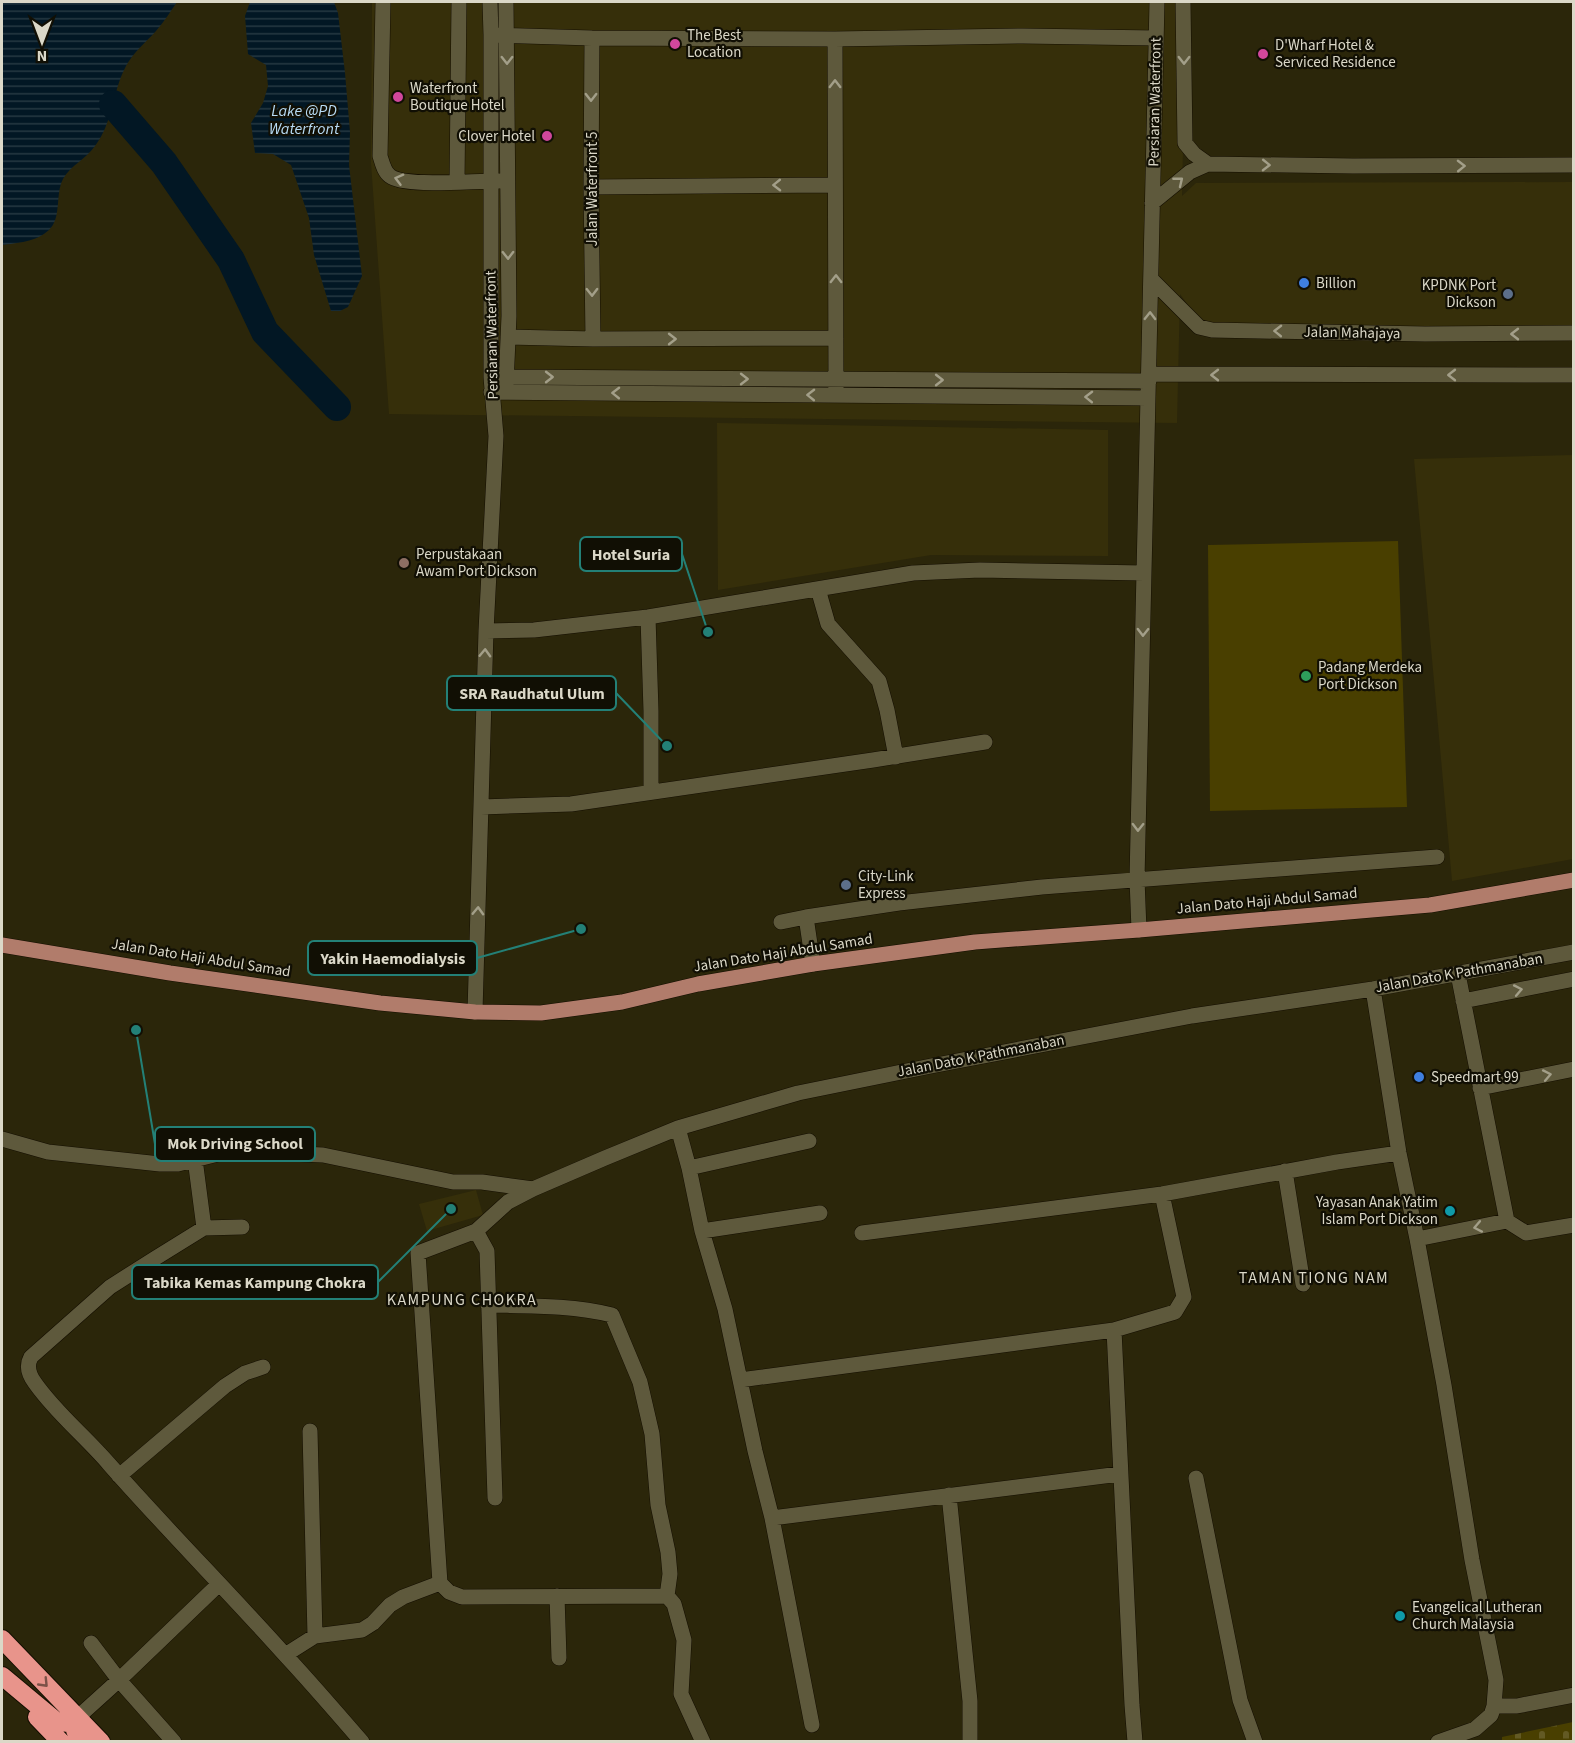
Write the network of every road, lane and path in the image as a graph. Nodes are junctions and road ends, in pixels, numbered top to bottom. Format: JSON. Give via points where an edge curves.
{"nodes":[{"id":1,"x":383,"y":2,"type":"edge"},
{"id":2,"x":459,"y":2,"type":"edge"},
{"id":3,"x":490,"y":2,"type":"edge"},
{"id":4,"x":506,"y":2,"type":"edge"},
{"id":5,"x":1157,"y":2,"type":"edge"},
{"id":6,"x":1184,"y":2,"type":"edge"},
{"id":7,"x":499,"y":35,"type":"junction"},
{"id":8,"x":592,"y":38,"type":"junction"},
{"id":9,"x":1156,"y":38,"type":"junction"},
{"id":10,"x":835,"y":39,"type":"junction"},
{"id":11,"x":1208,"y":164,"type":"junction"},
{"id":12,"x":1574,"y":165,"type":"edge"},
{"id":13,"x":491,"y":180,"type":"junction"},
{"id":14,"x":507,"y":181,"type":"junction"},
{"id":15,"x":457,"y":182,"type":"junction"},
{"id":16,"x":836,"y":184,"type":"junction"},
{"id":17,"x":591,"y":187,"type":"junction"},
{"id":18,"x":1152,"y":203,"type":"junction"},
{"id":19,"x":1151,"y":279,"type":"junction"},
{"id":20,"x":1574,"y":333,"type":"edge"},
{"id":21,"x":508,"y":337,"type":"junction"},
{"id":22,"x":836,"y":338,"type":"junction"},
{"id":23,"x":593,"y":339,"type":"junction"},
{"id":24,"x":1574,"y":375,"type":"edge"},
{"id":25,"x":1149,"y":378,"type":"junction"},
{"id":26,"x":499,"y":384,"type":"junction"},
{"id":27,"x":836,"y":387,"type":"junction"},
{"id":28,"x":1148,"y":398,"type":"junction"},
{"id":29,"x":1144,"y":573,"type":"junction"},
{"id":30,"x":818,"y":589,"type":"junction"},
{"id":31,"x":648,"y":617,"type":"junction"},
{"id":32,"x":486,"y":631,"type":"junction"},
{"id":33,"x":985,"y":742,"type":"dead end"},
{"id":34,"x":896,"y":757,"type":"junction"},
{"id":35,"x":651,"y":792,"type":"junction"},
{"id":36,"x":481,"y":807,"type":"junction"},
{"id":37,"x":1437,"y":857,"type":"dead end"},
{"id":38,"x":1137,"y":879,"type":"junction"},
{"id":39,"x":1574,"y":880,"type":"edge"},
{"id":40,"x":806,"y":916,"type":"junction"},
{"id":41,"x":781,"y":922,"type":"dead end"},
{"id":42,"x":1139,"y":930,"type":"junction"},
{"id":43,"x":2,"y":945,"type":"edge"},
{"id":44,"x":1574,"y":952,"type":"edge"},
{"id":45,"x":813,"y":964,"type":"junction"},
{"id":46,"x":1458,"y":974,"type":"junction"},
{"id":47,"x":1574,"y":979,"type":"edge"},
{"id":48,"x":1374,"y":989,"type":"junction"},
{"id":49,"x":1462,"y":1001,"type":"junction"},
{"id":50,"x":475,"y":1011,"type":"junction"},
{"id":51,"x":1574,"y":1069,"type":"edge"},
{"id":52,"x":1480,"y":1088,"type":"junction"},
{"id":53,"x":678,"y":1128,"type":"junction"},
{"id":54,"x":2,"y":1140,"type":"edge"},
{"id":55,"x":809,"y":1141,"type":"dead end"},
{"id":56,"x":1399,"y":1153,"type":"junction"},
{"id":57,"x":195,"y":1159,"type":"junction"},
{"id":58,"x":689,"y":1168,"type":"junction"},
{"id":59,"x":1285,"y":1171,"type":"junction"},
{"id":60,"x":533,"y":1189,"type":"junction"},
{"id":61,"x":1162,"y":1194,"type":"junction"},
{"id":62,"x":819,"y":1213,"type":"dead end"},
{"id":63,"x":1507,"y":1221,"type":"junction"},
{"id":64,"x":1574,"y":1225,"type":"edge"},
{"id":65,"x":242,"y":1227,"type":"dead end"},
{"id":66,"x":204,"y":1228,"type":"junction"},
{"id":67,"x":476,"y":1231,"type":"junction"},
{"id":68,"x":702,"y":1231,"type":"junction"},
{"id":69,"x":862,"y":1233,"type":"dead end"},
{"id":70,"x":1417,"y":1239,"type":"junction"},
{"id":71,"x":1303,"y":1284,"type":"dead end"},
{"id":72,"x":489,"y":1305,"type":"junction"},
{"id":73,"x":1114,"y":1330,"type":"junction"},
{"id":74,"x":263,"y":1367,"type":"dead end"},
{"id":75,"x":741,"y":1380,"type":"junction"},
{"id":76,"x":310,"y":1431,"type":"dead end"},
{"id":77,"x":1120,"y":1474,"type":"junction"},
{"id":78,"x":119,"y":1476,"type":"junction"},
{"id":79,"x":1196,"y":1478,"type":"dead end"},
{"id":80,"x":949,"y":1495,"type":"junction"},
{"id":81,"x":495,"y":1498,"type":"dead end"},
{"id":82,"x":772,"y":1518,"type":"junction"},
{"id":83,"x":440,"y":1583,"type":"junction"},
{"id":84,"x":218,"y":1585,"type":"junction"},
{"id":85,"x":557,"y":1596,"type":"junction"},
{"id":86,"x":667,"y":1596,"type":"junction"},
{"id":87,"x":315,"y":1636,"type":"junction"},
{"id":88,"x":2,"y":1639,"type":"edge"},
{"id":89,"x":91,"y":1643,"type":"dead end"},
{"id":90,"x":285,"y":1655,"type":"junction"},
{"id":91,"x":559,"y":1658,"type":"dead end"},
{"id":92,"x":2,"y":1678,"type":"edge"},
{"id":93,"x":119,"y":1680,"type":"junction"},
{"id":94,"x":1574,"y":1695,"type":"edge"},
{"id":95,"x":1494,"y":1706,"type":"junction"},
{"id":96,"x":77,"y":1718,"type":"junction"},
{"id":97,"x":812,"y":1725,"type":"dead end"},
{"id":98,"x":61,"y":1742,"type":"edge"},
{"id":99,"x":80,"y":1742,"type":"edge"},
{"id":100,"x":101,"y":1742,"type":"edge"},
{"id":101,"x":174,"y":1742,"type":"edge"},
{"id":102,"x":362,"y":1742,"type":"edge"},
{"id":103,"x":704,"y":1742,"type":"edge"},
{"id":104,"x":970,"y":1742,"type":"edge"},
{"id":105,"x":1135,"y":1742,"type":"edge"},
{"id":106,"x":1256,"y":1742,"type":"edge"},
{"id":107,"x":1438,"y":1742,"type":"edge"}],
"edges":[{"from":15,"to":1,"type":"street","one_way":true,"via":[[413,182],[387,175],[380,156]]},
{"from":2,"to":15,"type":"street"},
{"from":3,"to":7,"type":"street","name":"Persiaran Waterfront"},
{"from":4,"to":7,"type":"street","name":"Persiaran Waterfront"},
{"from":5,"to":9,"type":"street","name":"Persiaran Waterfront"},
{"from":6,"to":11,"type":"street","name":"Persiaran Waterfront","one_way":true,"via":[[1185,143]]},
{"from":7,"to":8,"type":"street"},
{"from":7,"to":13,"type":"street","name":"Persiaran Waterfront"},
{"from":7,"to":14,"type":"street","name":"Persiaran Waterfront","one_way":true},
{"from":8,"to":10,"type":"street"},
{"from":8,"to":17,"type":"street","name":"Jalan Waterfront 5","one_way":true},
{"from":9,"to":10,"type":"street"},
{"from":9,"to":18,"type":"street","name":"Persiaran Waterfront"},
{"from":16,"to":10,"type":"street","one_way":true},
{"from":11,"to":12,"type":"street","one_way":true},
{"from":18,"to":11,"type":"street","one_way":true,"via":[[1190,172]]},
{"from":13,"to":14,"type":"street"},
{"from":13,"to":15,"type":"street"},
{"from":13,"to":26,"type":"street","name":"Persiaran Waterfront"},
{"from":14,"to":21,"type":"street","name":"Persiaran Waterfront","one_way":true},
{"from":16,"to":17,"type":"street","one_way":true},
{"from":22,"to":16,"type":"street","one_way":true},
{"from":17,"to":23,"type":"street","name":"Jalan Waterfront 5","one_way":true},
{"from":18,"to":19,"type":"street","name":"Persiaran Waterfront"},
{"from":20,"to":19,"type":"street","name":"Jalan Mahajaya","one_way":true,"via":[[1212,330],[1199,327]]},
{"from":25,"to":19,"type":"street","name":"Persiaran Waterfront","one_way":true},
{"from":21,"to":23,"type":"street"},
{"from":21,"to":26,"type":"street","name":"Persiaran Waterfront"},
{"from":23,"to":22,"type":"street","one_way":true},
{"from":22,"to":27,"type":"street"},
{"from":24,"to":25,"type":"street","one_way":true},
{"from":27,"to":25,"type":"street","one_way":true},
{"from":25,"to":28,"type":"street","name":"Persiaran Waterfront"},
{"from":26,"to":27,"type":"street"},
{"from":26,"to":32,"type":"street","name":"Persiaran Waterfront"},
{"from":28,"to":27,"type":"street","one_way":true},
{"from":28,"to":29,"type":"street","name":"Persiaran Waterfront"},
{"from":29,"to":30,"type":"street","via":[[923,572]]},
{"from":29,"to":38,"type":"street","name":"Persiaran Waterfront","one_way":true},
{"from":30,"to":31,"type":"street"},
{"from":30,"to":34,"type":"street","via":[[828,624],[879,681]]},
{"from":31,"to":32,"type":"street","via":[[534,630]]},
{"from":31,"to":35,"type":"street"},
{"from":36,"to":32,"type":"street","name":"Persiaran Waterfront","one_way":true},
{"from":33,"to":34,"type":"street"},
{"from":34,"to":35,"type":"street"},
{"from":35,"to":36,"type":"street","via":[[571,804]]},
{"from":50,"to":36,"type":"street","name":"Persiaran Waterfront","one_way":true},
{"from":37,"to":38,"type":"street"},
{"from":38,"to":40,"type":"street"},
{"from":38,"to":42,"type":"street","name":"Persiaran Waterfront"},
{"from":39,"to":42,"type":"main road","name":"Jalan Dato Haji Abdul Samad","via":[[1430,905]]},
{"from":40,"to":41,"type":"street"},
{"from":40,"to":45,"type":"street"},
{"from":42,"to":45,"type":"main road","name":"Jalan Dato Haji Abdul Samad","via":[[975,942]]},
{"from":43,"to":50,"type":"main road","name":"Jalan Dato Haji Abdul Samad","via":[[179,975],[380,1003]]},
{"from":44,"to":46,"type":"street","name":"Jalan Dato K Pathmanaban"},
{"from":45,"to":50,"type":"main road","name":"Jalan Dato Haji Abdul Samad","via":[[622,1002],[541,1013]]},
{"from":46,"to":48,"type":"street","name":"Jalan Dato K Pathmanaban"},
{"from":46,"to":49,"type":"street"},
{"from":49,"to":47,"type":"street","one_way":true},
{"from":48,"to":53,"type":"street","name":"Jalan Dato K Pathmanaban","via":[[1192,1016],[931,1066],[798,1093]]},
{"from":48,"to":56,"type":"street"},
{"from":49,"to":52,"type":"street"},
{"from":52,"to":51,"type":"street","one_way":true},
{"from":52,"to":63,"type":"street"},
{"from":53,"to":58,"type":"street"},
{"from":53,"to":60,"type":"street","name":"Jalan Dato K Pathmanaban"},
{"from":54,"to":57,"type":"street","via":[[48,1152],[160,1164]]},
{"from":55,"to":58,"type":"street"},
{"from":56,"to":59,"type":"street"},
{"from":56,"to":70,"type":"street"},
{"from":57,"to":60,"type":"street","via":[[230,1151],[323,1155],[453,1182]]},
{"from":57,"to":66,"type":"street"},
{"from":58,"to":68,"type":"street"},
{"from":59,"to":61,"type":"street"},
{"from":59,"to":71,"type":"street"},
{"from":60,"to":67,"type":"street","name":"Jalan Dato K Pathmanaban","via":[[508,1202]]},
{"from":61,"to":69,"type":"street"},
{"from":61,"to":73,"type":"street","via":[[1184,1297],[1175,1312]]},
{"from":62,"to":68,"type":"street"},
{"from":63,"to":64,"type":"street","via":[[1526,1233]]},
{"from":63,"to":70,"type":"street","one_way":true},
{"from":65,"to":66,"type":"street"},
{"from":66,"to":78,"type":"street","via":[[110,1287],[29,1361],[34,1383]]},
{"from":67,"to":72,"type":"street","via":[[487,1251]]},
{"from":67,"to":83,"type":"street","name":"Jalan Dato K Pathmanaban","via":[[418,1253]]},
{"from":68,"to":75,"type":"street"},
{"from":70,"to":95,"type":"street","via":[[1496,1680]]},
{"from":72,"to":81,"type":"street"},
{"from":72,"to":86,"type":"street","via":[[612,1315],[640,1382],[652,1434],[658,1505],[668,1552]]},
{"from":73,"to":75,"type":"street"},
{"from":73,"to":77,"type":"street"},
{"from":74,"to":78,"type":"street","via":[[225,1386]]},
{"from":75,"to":82,"type":"street"},
{"from":76,"to":87,"type":"street"},
{"from":77,"to":80,"type":"street"},
{"from":77,"to":105,"type":"street"},
{"from":78,"to":84,"type":"street"},
{"from":79,"to":106,"type":"street","via":[[1240,1700]]},
{"from":80,"to":82,"type":"street"},
{"from":80,"to":104,"type":"street","via":[[970,1701]]},
{"from":82,"to":97,"type":"street"},
{"from":83,"to":85,"type":"street","via":[[462,1597]]},
{"from":83,"to":87,"type":"street","via":[[403,1597],[362,1630]]},
{"from":84,"to":90,"type":"street"},
{"from":84,"to":93,"type":"street"},
{"from":85,"to":86,"type":"street"},
{"from":85,"to":91,"type":"street"},
{"from":86,"to":103,"type":"street","via":[[674,1604],[684,1640],[681,1694]]},
{"from":87,"to":90,"type":"street"},
{"from":88,"to":96,"type":"highway","one_way":true},
{"from":89,"to":93,"type":"street"},
{"from":90,"to":102,"type":"street"},
{"from":92,"to":96,"type":"highway","via":[[56,1721],[67,1723]]},
{"from":92,"to":98,"type":"highway"},
{"from":93,"to":96,"type":"street"},
{"from":93,"to":101,"type":"street"},
{"from":94,"to":95,"type":"street","via":[[1517,1706]]},
{"from":95,"to":107,"type":"street","via":[[1491,1715],[1475,1730]]},
{"from":96,"to":99,"type":"highway","via":[[75,1730]]},
{"from":96,"to":100,"type":"highway"}]}
